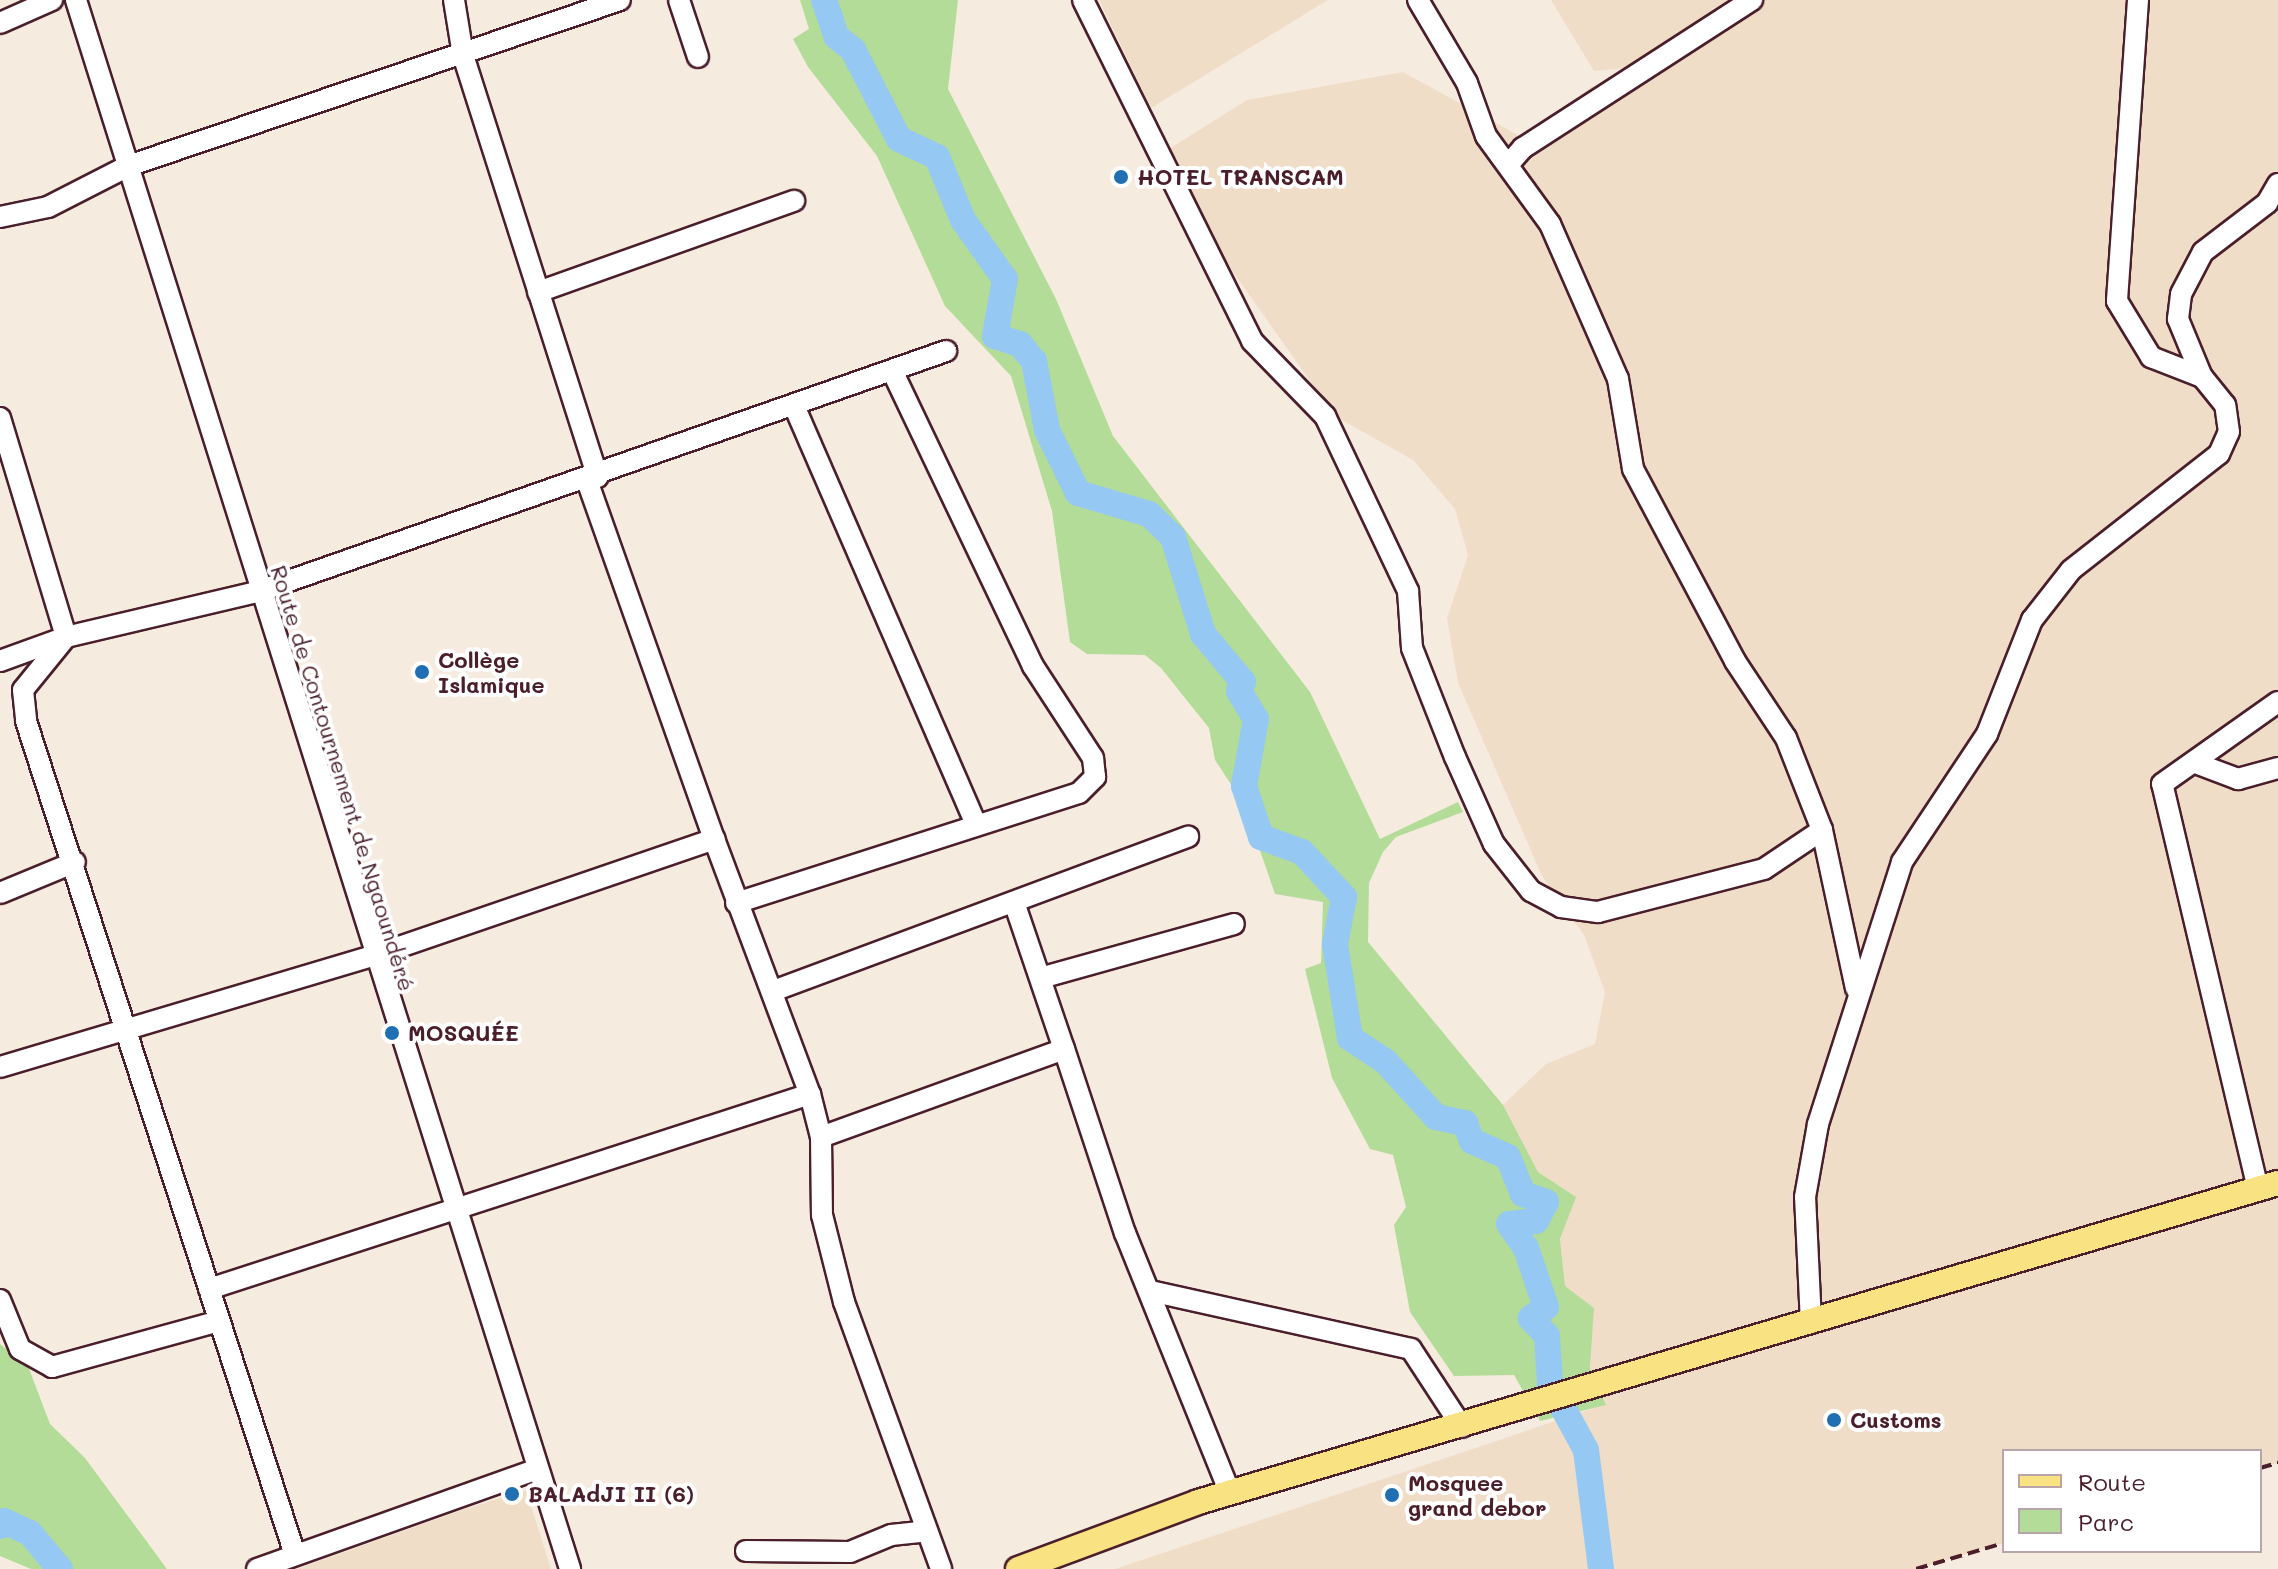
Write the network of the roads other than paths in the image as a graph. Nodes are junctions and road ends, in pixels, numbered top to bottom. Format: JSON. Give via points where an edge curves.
{"nodes":[{"id":1,"x":52,"y":0,"type":"edge"},
{"id":2,"x":76,"y":0,"type":"edge"},
{"id":3,"x":454,"y":0,"type":"edge"},
{"id":4,"x":620,"y":0,"type":"edge"},
{"id":5,"x":679,"y":0,"type":"edge"},
{"id":6,"x":1083,"y":0,"type":"edge"},
{"id":7,"x":1418,"y":0,"type":"edge"},
{"id":8,"x":1752,"y":0,"type":"edge"},
{"id":9,"x":2138,"y":0,"type":"edge"},
{"id":10,"x":21,"y":6,"type":"edge"},
{"id":11,"x":0,"y":23,"type":"edge"},
{"id":12,"x":463,"y":55,"type":"junction"},
{"id":13,"x":698,"y":57,"type":"dead end"},
{"id":14,"x":1508,"y":165,"type":"junction"},
{"id":15,"x":128,"y":166,"type":"junction"},
{"id":16,"x":2278,"y":184,"type":"edge"},
{"id":17,"x":794,"y":201,"type":"dead end"},
{"id":18,"x":0,"y":217,"type":"edge"},
{"id":19,"x":538,"y":292,"type":"junction"},
{"id":20,"x":946,"y":351,"type":"dead end"},
{"id":21,"x":892,"y":371,"type":"junction"},
{"id":22,"x":2202,"y":377,"type":"junction"},
{"id":23,"x":795,"y":408,"type":"junction"},
{"id":24,"x":0,"y":418,"type":"edge"},
{"id":25,"x":593,"y":479,"type":"junction"},
{"id":26,"x":260,"y":591,"type":"junction"},
{"id":27,"x":66,"y":637,"type":"junction"},
{"id":28,"x":0,"y":661,"type":"edge"},
{"id":29,"x":2278,"y":702,"type":"edge"},
{"id":30,"x":2198,"y":764,"type":"junction"},
{"id":31,"x":2278,"y":768,"type":"edge"},
{"id":32,"x":975,"y":822,"type":"junction"},
{"id":33,"x":1822,"y":830,"type":"junction"},
{"id":34,"x":1188,"y":837,"type":"dead end"},
{"id":35,"x":714,"y":839,"type":"junction"},
{"id":36,"x":75,"y":862,"type":"junction"},
{"id":37,"x":0,"y":893,"type":"edge"},
{"id":38,"x":736,"y":903,"type":"junction"},
{"id":39,"x":1015,"y":905,"type":"junction"},
{"id":40,"x":1234,"y":924,"type":"dead end"},
{"id":41,"x":373,"y":956,"type":"junction"},
{"id":42,"x":1044,"y":977,"type":"junction"},
{"id":43,"x":1856,"y":988,"type":"junction"},
{"id":44,"x":773,"y":991,"type":"junction"},
{"id":45,"x":129,"y":1030,"type":"junction"},
{"id":46,"x":1064,"y":1049,"type":"junction"},
{"id":47,"x":0,"y":1067,"type":"edge"},
{"id":48,"x":810,"y":1094,"type":"junction"},
{"id":49,"x":821,"y":1137,"type":"junction"},
{"id":50,"x":2268,"y":1186,"type":"edge"},
{"id":51,"x":455,"y":1211,"type":"junction"},
{"id":52,"x":209,"y":1289,"type":"junction"},
{"id":53,"x":1150,"y":1291,"type":"junction"},
{"id":54,"x":0,"y":1300,"type":"edge"},
{"id":55,"x":219,"y":1321,"type":"junction"},
{"id":56,"x":1811,"y":1323,"type":"junction"},
{"id":57,"x":1462,"y":1427,"type":"junction"},
{"id":58,"x":538,"y":1469,"type":"junction"},
{"id":59,"x":1230,"y":1493,"type":"junction"},
{"id":60,"x":927,"y":1531,"type":"junction"},
{"id":61,"x":746,"y":1551,"type":"dead end"},
{"id":62,"x":295,"y":1555,"type":"junction"},
{"id":63,"x":257,"y":1569,"type":"edge"},
{"id":64,"x":570,"y":1569,"type":"edge"},
{"id":65,"x":941,"y":1569,"type":"edge"},
{"id":66,"x":1018,"y":1569,"type":"edge"}],
"edges":[{"from":1,"to":10,"type":"street"},
{"from":2,"to":15,"type":"street","name":"Route de Contournement de Ngaoundéré"},
{"from":3,"to":12,"type":"street"},
{"from":4,"to":12,"type":"street"},
{"from":5,"to":13,"type":"street"},
{"from":6,"to":33,"type":"street","via":[[1193,235],[1252,341],[1325,416],[1415,609],[1412,648],[1455,757],[1494,844],[1531,891],[1561,907],[1598,912],[1764,869]]},
{"from":7,"to":14,"type":"street"},
{"from":8,"to":14,"type":"street","via":[[1523,148]]},
{"from":9,"to":22,"type":"street","via":[[2117,301],[2151,357]]},
{"from":10,"to":11,"type":"street"},
{"from":12,"to":15,"type":"street"},
{"from":12,"to":19,"type":"street"},
{"from":14,"to":33,"type":"street","via":[[1550,224],[1618,379],[1633,469],[1735,661],[1786,738]]},
{"from":15,"to":18,"type":"street","via":[[48,207]]},
{"from":15,"to":26,"type":"street","name":"Route de Contournement de Ngaoundéré"},
{"from":16,"to":22,"type":"street","via":[[2188,273],[2178,319]]},
{"from":17,"to":19,"type":"street"},
{"from":19,"to":25,"type":"street"},
{"from":20,"to":21,"type":"street"},
{"from":21,"to":23,"type":"street"},
{"from":21,"to":32,"type":"street","via":[[1033,666],[1093,758],[1095,777],[1079,793]]},
{"from":22,"to":43,"type":"street","via":[[2225,405],[2229,432],[2219,454],[2071,570],[2032,620],[1987,734],[1902,862]]},
{"from":23,"to":25,"type":"street"},
{"from":23,"to":32,"type":"street"},
{"from":24,"to":27,"type":"street"},
{"from":25,"to":26,"type":"street"},
{"from":25,"to":35,"type":"street"},
{"from":26,"to":27,"type":"street"},
{"from":26,"to":41,"type":"street","name":"Route de Contournement de Ngaoundéré"},
{"from":27,"to":28,"type":"street"},
{"from":27,"to":36,"type":"street","via":[[23,690],[26,721]]},
{"from":29,"to":30,"type":"street"},
{"from":30,"to":31,"type":"street","via":[[2238,779]]},
{"from":30,"to":50,"type":"street","via":[[2162,784]]},
{"from":32,"to":38,"type":"street"},
{"from":33,"to":43,"type":"street"},
{"from":34,"to":39,"type":"street"},
{"from":35,"to":38,"type":"street"},
{"from":35,"to":41,"type":"street"},
{"from":36,"to":37,"type":"street"},
{"from":36,"to":45,"type":"street"},
{"from":38,"to":44,"type":"street"},
{"from":39,"to":42,"type":"street"},
{"from":39,"to":44,"type":"street"},
{"from":40,"to":42,"type":"street"},
{"from":41,"to":45,"type":"street"},
{"from":41,"to":51,"type":"street","name":"Route de Contournement de Ngaoundéré"},
{"from":42,"to":46,"type":"street"},
{"from":43,"to":56,"type":"street","via":[[1805,1197]]},
{"from":44,"to":48,"type":"street"},
{"from":45,"to":47,"type":"street"},
{"from":45,"to":52,"type":"street"},
{"from":46,"to":49,"type":"street"},
{"from":46,"to":53,"type":"street"},
{"from":48,"to":49,"type":"street"},
{"from":48,"to":51,"type":"street"},
{"from":49,"to":60,"type":"street","via":[[822,1215],[844,1302]]},
{"from":50,"to":56,"type":"main road"},
{"from":51,"to":52,"type":"street"},
{"from":51,"to":58,"type":"street","name":"Route de Contournement de Ngaoundéré"},
{"from":52,"to":55,"type":"street"},
{"from":53,"to":57,"type":"street","via":[[1411,1349]]},
{"from":53,"to":59,"type":"street"},
{"from":54,"to":55,"type":"street","via":[[20,1349],[52,1367]]},
{"from":55,"to":62,"type":"street"},
{"from":56,"to":57,"type":"main road"},
{"from":57,"to":59,"type":"main road"},
{"from":58,"to":62,"type":"street"},
{"from":58,"to":64,"type":"street","name":"Route de Contournement de Ngaoundéré"},
{"from":59,"to":66,"type":"main road"},
{"from":60,"to":61,"type":"street","via":[[891,1535],[850,1552]]},
{"from":60,"to":65,"type":"street"},
{"from":62,"to":63,"type":"street"}]}
